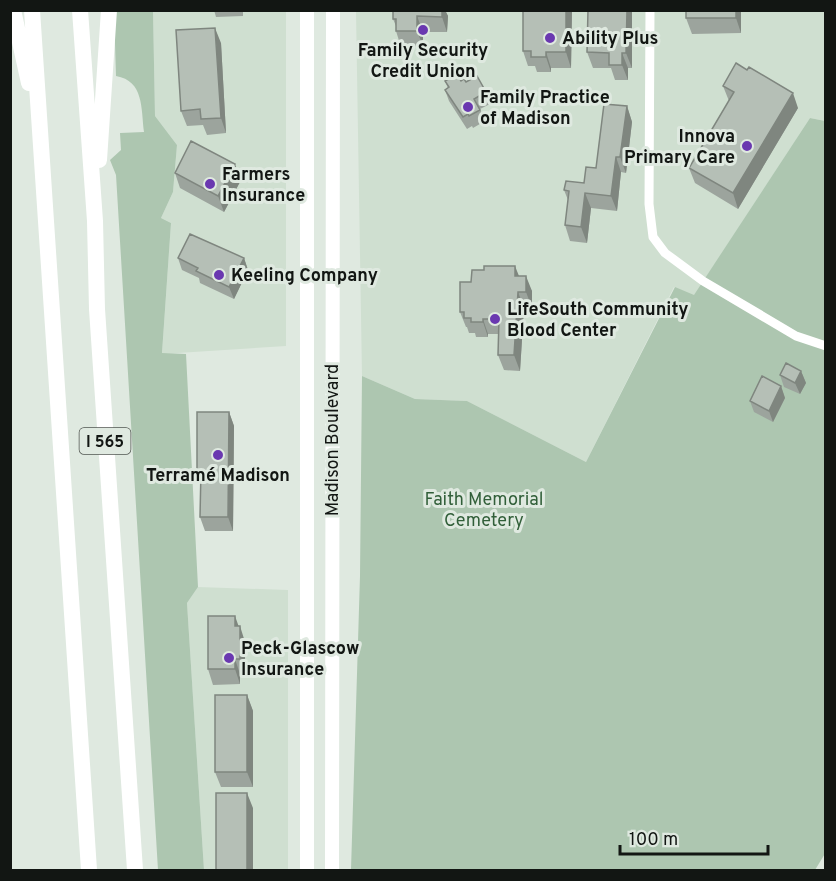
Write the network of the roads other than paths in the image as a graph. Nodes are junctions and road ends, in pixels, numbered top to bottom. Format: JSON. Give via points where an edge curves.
{"nodes":[{"id":1,"x":13,"y":10,"type":"edge"},
{"id":2,"x":32,"y":10,"type":"edge"},
{"id":3,"x":80,"y":10,"type":"edge"},
{"id":4,"x":109,"y":10,"type":"edge"},
{"id":5,"x":308,"y":10,"type":"edge"},
{"id":6,"x":333,"y":10,"type":"edge"},
{"id":7,"x":650,"y":10,"type":"edge"},
{"id":8,"x":41,"y":138,"type":"junction"},
{"id":9,"x":96,"y":221,"type":"junction"},
{"id":10,"x":332,"y":344,"type":"junction"},
{"id":11,"x":307,"y":345,"type":"junction"},
{"id":12,"x":825,"y":346,"type":"edge"},
{"id":13,"x":89,"y":870,"type":"edge"},
{"id":14,"x":135,"y":870,"type":"edge"},
{"id":15,"x":307,"y":870,"type":"edge"},
{"id":16,"x":332,"y":870,"type":"edge"}],
"edges":[{"from":1,"to":8,"type":"highway"},
{"from":2,"to":8,"type":"highway","number":"I 565"},
{"from":3,"to":9,"type":"highway","number":"I 565"},
{"from":4,"to":9,"type":"highway"},
{"from":5,"to":11,"type":"main road","name":"Madison Boulevard"},
{"from":6,"to":10,"type":"main road","name":"Madison Boulevard"},
{"from":7,"to":12,"type":"street","via":[[649,204],[653,237],[665,253],[703,281],[796,336]]},
{"from":8,"to":13,"type":"highway","number":"I 565"},
{"from":9,"to":14,"type":"highway","number":"I 565","via":[[97,309]]},
{"from":10,"to":11,"type":"main road"},
{"from":10,"to":16,"type":"main road","name":"Madison Boulevard"},
{"from":11,"to":15,"type":"main road","name":"Madison Boulevard"}]}
